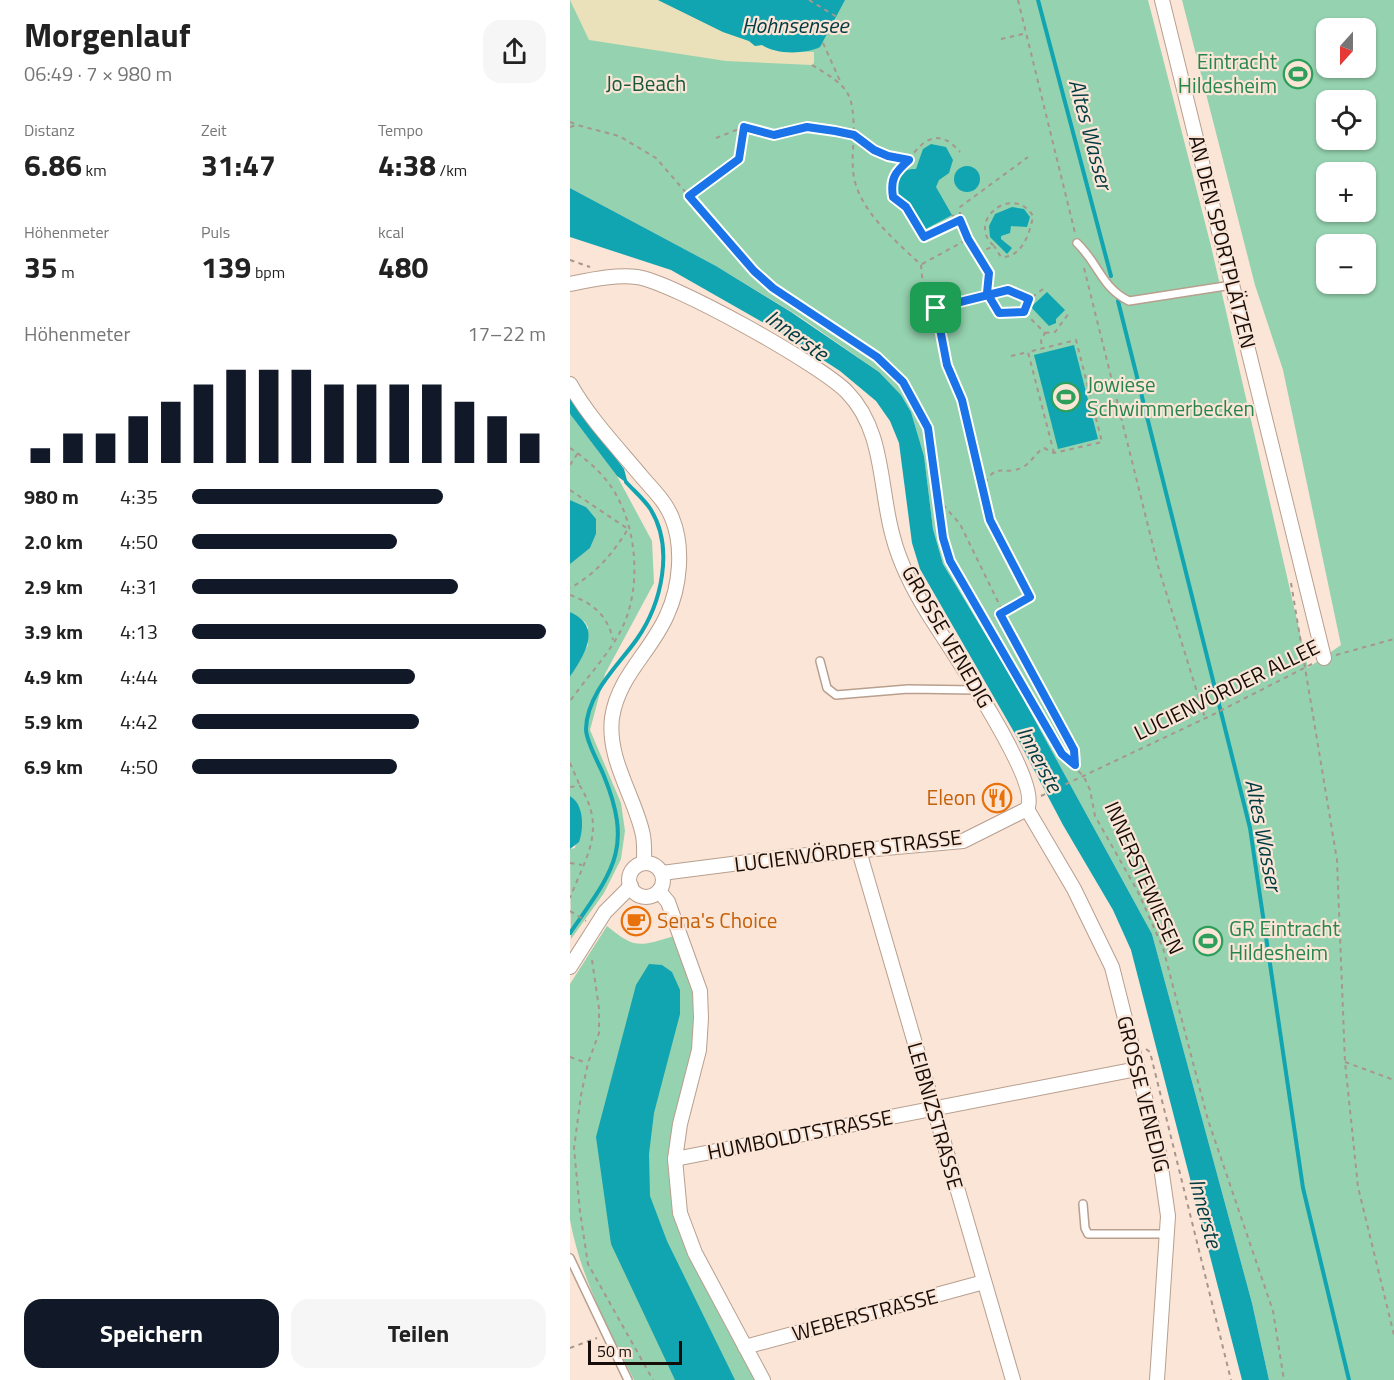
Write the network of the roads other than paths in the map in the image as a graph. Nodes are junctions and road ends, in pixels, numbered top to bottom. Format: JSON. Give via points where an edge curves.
{"nodes":[{"id":1,"x":1162,"y":0,"type":"edge"},
{"id":2,"x":1077,"y":243,"type":"road end"},
{"id":3,"x":570,"y":284,"type":"edge"},
{"id":4,"x":1232,"y":285,"type":"junction"},
{"id":5,"x":570,"y":384,"type":"edge"},
{"id":6,"x":1324,"y":658,"type":"road end"},
{"id":7,"x":820,"y":661,"type":"dead end"},
{"id":8,"x":976,"y":690,"type":"junction"},
{"id":9,"x":1027,"y":809,"type":"junction"},
{"id":10,"x":860,"y":851,"type":"junction"},
{"id":11,"x":644,"y":863,"type":"junction"},
{"id":12,"x":662,"y":873,"type":"junction"},
{"id":13,"x":631,"y":886,"type":"junction"},
{"id":14,"x":659,"y":891,"type":"junction"},
{"id":15,"x":570,"y":968,"type":"edge"},
{"id":16,"x":1137,"y":1069,"type":"junction"},
{"id":17,"x":932,"y":1109,"type":"junction"},
{"id":18,"x":675,"y":1159,"type":"junction"},
{"id":19,"x":1083,"y":1204,"type":"dead end"},
{"id":20,"x":1167,"y":1234,"type":"junction"},
{"id":21,"x":570,"y":1258,"type":"edge"},
{"id":22,"x":984,"y":1282,"type":"junction"},
{"id":23,"x":745,"y":1347,"type":"junction"},
{"id":24,"x":628,"y":1380,"type":"edge"},
{"id":25,"x":763,"y":1380,"type":"edge"},
{"id":26,"x":1013,"y":1380,"type":"edge"},
{"id":27,"x":1157,"y":1380,"type":"edge"}],
"edges":[{"from":1,"to":4,"type":"street","name":"AN DEN SPORTPLÄTZEN"},
{"from":2,"to":4,"type":"lane","via":[[1114,294],[1129,301]]},
{"from":3,"to":8,"type":"street","name":"GROSSE VENEDIG","via":[[629,276],[658,282],[775,344],[848,393],[875,441],[890,525],[901,560],[925,609]]},
{"from":4,"to":6,"type":"street","name":"AN DEN SPORTPLÄTZEN"},
{"from":5,"to":11,"type":"street","via":[[663,502],[676,534],[679,567],[674,600],[656,636],[626,676],[612,719],[613,747],[643,834]]},
{"from":7,"to":8,"type":"lane","via":[[827,688],[836,695],[908,689]]},
{"from":8,"to":9,"type":"street","name":"GROSSE VENEDIG","via":[[1020,768],[1031,795]]},
{"from":9,"to":10,"type":"street","name":"LUCIENVÖRDER STRASSE","via":[[963,841]]},
{"from":9,"to":16,"type":"street","name":"GROSSE VENEDIG","via":[[1105,950]]},
{"from":10,"to":12,"type":"street","name":"LUCIENVÖRDER STRASSE"},
{"from":10,"to":17,"type":"street","name":"LEIBNIZSTRASSE"},
{"from":11,"to":12,"type":"street","via":[[655,865]]},
{"from":11,"to":13,"type":"street","via":[[632,871]]},
{"from":12,"to":14,"type":"street"},
{"from":13,"to":14,"type":"street","via":[[644,896]]},
{"from":13,"to":15,"type":"street","via":[[605,912]]},
{"from":14,"to":18,"type":"street","via":[[668,902],[700,991],[699,1050]]},
{"from":16,"to":17,"type":"street","name":"HUMBOLDTSTRASSE"},
{"from":16,"to":20,"type":"street","name":"GROSSE VENEDIG","via":[[1164,1181]]},
{"from":17,"to":18,"type":"street","name":"HUMBOLDTSTRASSE"},
{"from":17,"to":22,"type":"street","name":"LEIBNIZSTRASSE"},
{"from":18,"to":23,"type":"street","via":[[680,1213],[695,1253]]},
{"from":19,"to":20,"type":"lane","via":[[1089,1234]]},
{"from":20,"to":27,"type":"street","name":"GROSSE VENEDIG"},
{"from":21,"to":24,"type":"lane"},
{"from":22,"to":23,"type":"street","name":"WEBERSTRASSE"},
{"from":22,"to":26,"type":"street","name":"LEIBNIZSTRASSE"},
{"from":23,"to":25,"type":"street"}]}
